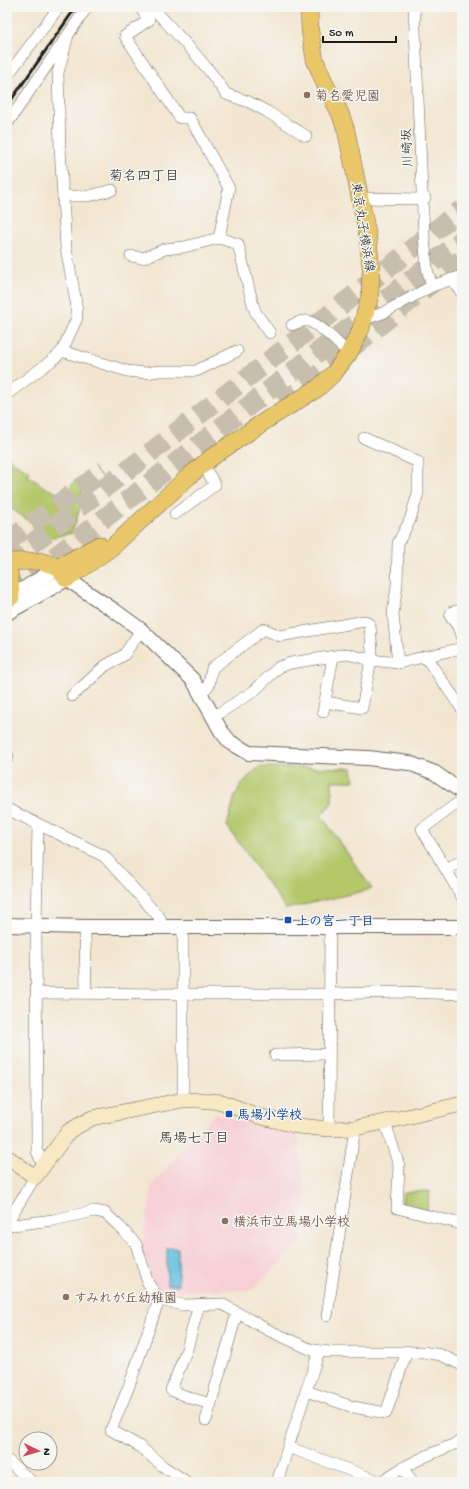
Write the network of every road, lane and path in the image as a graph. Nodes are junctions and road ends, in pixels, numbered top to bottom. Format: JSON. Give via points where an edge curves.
{"nodes":[{"id":1,"x":58,"y":7,"type":"edge"},
{"id":2,"x":87,"y":7,"type":"edge"},
{"id":3,"x":140,"y":7,"type":"edge"},
{"id":4,"x":152,"y":7,"type":"edge"},
{"id":5,"x":309,"y":7,"type":"edge"},
{"id":6,"x":414,"y":7,"type":"edge"},
{"id":7,"x":68,"y":35,"type":"junction"},
{"id":8,"x":7,"y":76,"type":"edge"},
{"id":9,"x":7,"y":124,"type":"edge"},
{"id":10,"x":306,"y":136,"type":"dead end"},
{"id":11,"x":112,"y":190,"type":"dead end"},
{"id":12,"x":63,"y":196,"type":"junction"},
{"id":13,"x":360,"y":198,"type":"junction"},
{"id":14,"x":424,"y":198,"type":"junction"},
{"id":15,"x":218,"y":238,"type":"junction"},
{"id":16,"x":132,"y":256,"type":"dead end"},
{"id":17,"x":462,"y":276,"type":"edge"},
{"id":18,"x":451,"y":279,"type":"junction"},
{"id":19,"x":432,"y":286,"type":"junction"},
{"id":20,"x":462,"y":293,"type":"edge"},
{"id":21,"x":365,"y":320,"type":"junction"},
{"id":22,"x":292,"y":325,"type":"dead end"},
{"id":23,"x":270,"y":333,"type":"dead end"},
{"id":24,"x":62,"y":351,"type":"junction"},
{"id":25,"x":236,"y":351,"type":"dead end"},
{"id":26,"x":348,"y":353,"type":"junction"},
{"id":27,"x":7,"y":394,"type":"edge"},
{"id":28,"x":364,"y":438,"type":"dead end"},
{"id":29,"x":203,"y":464,"type":"junction"},
{"id":30,"x":175,"y":514,"type":"dead end"},
{"id":31,"x":7,"y":562,"type":"edge"},
{"id":32,"x":7,"y":570,"type":"edge"},
{"id":33,"x":63,"y":573,"type":"junction"},
{"id":34,"x":8,"y":603,"type":"edge"},
{"id":35,"x":462,"y":610,"type":"edge"},
{"id":36,"x":141,"y":630,"type":"junction"},
{"id":37,"x":462,"y":636,"type":"edge"},
{"id":38,"x":462,"y":648,"type":"edge"},
{"id":39,"x":425,"y":656,"type":"junction"},
{"id":40,"x":333,"y":657,"type":"junction"},
{"id":41,"x":371,"y":660,"type":"junction"},
{"id":42,"x":398,"y":663,"type":"junction"},
{"id":43,"x":200,"y":694,"type":"junction"},
{"id":44,"x":72,"y":696,"type":"dead end"},
{"id":45,"x":462,"y":709,"type":"edge"},
{"id":46,"x":213,"y":717,"type":"junction"},
{"id":47,"x":462,"y":792,"type":"edge"},
{"id":48,"x":462,"y":800,"type":"edge"},
{"id":49,"x":7,"y":809,"type":"edge"},
{"id":50,"x":38,"y":825,"type":"junction"},
{"id":51,"x":462,"y":861,"type":"edge"},
{"id":52,"x":446,"y":869,"type":"junction"},
{"id":53,"x":462,"y":897,"type":"edge"},
{"id":54,"x":7,"y":925,"type":"edge"},
{"id":55,"x":36,"y":926,"type":"junction"},
{"id":56,"x":330,"y":926,"type":"junction"},
{"id":57,"x":85,"y":927,"type":"junction"},
{"id":58,"x":162,"y":927,"type":"junction"},
{"id":59,"x":183,"y":927,"type":"junction"},
{"id":60,"x":462,"y":927,"type":"edge"},
{"id":61,"x":37,"y":992,"type":"junction"},
{"id":62,"x":86,"y":993,"type":"junction"},
{"id":63,"x":184,"y":994,"type":"junction"},
{"id":64,"x":330,"y":994,"type":"junction"},
{"id":65,"x":462,"y":994,"type":"edge"},
{"id":66,"x":329,"y":1054,"type":"junction"},
{"id":67,"x":275,"y":1055,"type":"dead end"},
{"id":68,"x":183,"y":1100,"type":"junction"},
{"id":69,"x":462,"y":1104,"type":"edge"},
{"id":70,"x":385,"y":1122,"type":"junction"},
{"id":71,"x":355,"y":1128,"type":"junction"},
{"id":72,"x":329,"y":1129,"type":"junction"},
{"id":73,"x":7,"y":1157,"type":"edge"},
{"id":74,"x":39,"y":1172,"type":"junction"},
{"id":75,"x":8,"y":1222,"type":"edge"},
{"id":76,"x":462,"y":1224,"type":"edge"},
{"id":77,"x":159,"y":1300,"type":"junction"},
{"id":78,"x":199,"y":1304,"type":"junction"},
{"id":79,"x":237,"y":1313,"type":"junction"},
{"id":80,"x":327,"y":1316,"type":"dead end"},
{"id":81,"x":319,"y":1351,"type":"junction"},
{"id":82,"x":406,"y":1351,"type":"junction"},
{"id":83,"x":462,"y":1365,"type":"edge"},
{"id":84,"x":306,"y":1391,"type":"junction"},
{"id":85,"x":211,"y":1404,"type":"junction"},
{"id":86,"x":206,"y":1420,"type":"dead end"},
{"id":87,"x":462,"y":1441,"type":"edge"},
{"id":88,"x":288,"y":1447,"type":"junction"},
{"id":89,"x":7,"y":1460,"type":"edge"},
{"id":90,"x":402,"y":1468,"type":"junction"},
{"id":91,"x":32,"y":1482,"type":"edge"},
{"id":92,"x":187,"y":1482,"type":"edge"},
{"id":93,"x":277,"y":1482,"type":"edge"},
{"id":94,"x":381,"y":1482,"type":"edge"},
{"id":95,"x":413,"y":1482,"type":"edge"}],
"edges":[{"from":1,"to":8,"type":"street"},
{"from":2,"to":7,"type":"street"},
{"from":3,"to":15,"type":"street","via":[[149,20],[125,36],[180,118],[190,118],[229,188]]},
{"from":4,"to":10,"type":"street","via":[[196,55],[226,94],[255,105]]},
{"from":5,"to":13,"type":"main road","name":"東京丸子横浜線","via":[[315,60],[344,124]]},
{"from":6,"to":14,"type":"street","name":"川崎坂"},
{"from":7,"to":9,"type":"street"},
{"from":7,"to":12,"type":"street","via":[[58,73]]},
{"from":11,"to":12,"type":"street","via":[[89,196]]},
{"from":12,"to":24,"type":"street","via":[[66,248],[77,318]]},
{"from":13,"to":14,"type":"street"},
{"from":13,"to":21,"type":"main road","name":"東京丸子横浜線","via":[[371,269],[370,295]]},
{"from":14,"to":19,"type":"street","name":"川崎坂","via":[[427,269]]},
{"from":15,"to":16,"type":"street","via":[[165,249],[143,258]]},
{"from":15,"to":23,"type":"street","via":[[238,244],[253,305]]},
{"from":17,"to":18,"type":"street"},
{"from":18,"to":19,"type":"street"},
{"from":18,"to":20,"type":"street"},
{"from":19,"to":21,"type":"street"},
{"from":21,"to":26,"type":"main road","name":"東京丸子横浜線"},
{"from":22,"to":26,"type":"street","via":[[308,321],[316,325]]},
{"from":24,"to":25,"type":"street","via":[[127,371],[146,373],[196,371]]},
{"from":24,"to":27,"type":"street"},
{"from":26,"to":29,"type":"main road","name":"東京丸子横浜線","via":[[334,373],[318,388]]},
{"from":28,"to":42,"type":"street","via":[[418,462],[418,493],[410,520],[398,543],[393,614]]},
{"from":29,"to":30,"type":"street","via":[[215,485]]},
{"from":29,"to":33,"type":"main road","name":"東京丸子横浜線","via":[[112,547]]},
{"from":31,"to":33,"type":"main road","via":[[40,561]]},
{"from":32,"to":34,"type":"main road","via":[[10,576]]},
{"from":33,"to":34,"type":"street"},
{"from":33,"to":36,"type":"street"},
{"from":35,"to":37,"type":"street","via":[[452,612],[450,616]]},
{"from":36,"to":43,"type":"street","via":[[193,680]]},
{"from":36,"to":44,"type":"street","via":[[124,655],[105,666]]},
{"from":38,"to":39,"type":"street"},
{"from":39,"to":42,"type":"street"},
{"from":39,"to":45,"type":"street"},
{"from":40,"to":41,"type":"street","via":[[347,654]]},
{"from":40,"to":41,"type":"street","via":[[324,707],[362,708]]},
{"from":40,"to":46,"type":"street","via":[[279,667],[254,691]]},
{"from":41,"to":42,"type":"street"},
{"from":41,"to":43,"type":"street","via":[[370,625],[365,621],[280,636],[264,629],[212,668],[209,685]]},
{"from":43,"to":46,"type":"street"},
{"from":46,"to":47,"type":"street","via":[[220,731],[230,742],[249,753],[368,758],[409,763],[435,773]]},
{"from":48,"to":52,"type":"street","via":[[422,829]]},
{"from":49,"to":50,"type":"street"},
{"from":50,"to":55,"type":"street"},
{"from":50,"to":58,"type":"street","via":[[104,856],[160,918]]},
{"from":51,"to":52,"type":"street"},
{"from":52,"to":53,"type":"street"},
{"from":54,"to":55,"type":"street"},
{"from":55,"to":57,"type":"street"},
{"from":55,"to":61,"type":"street"},
{"from":56,"to":59,"type":"street"},
{"from":56,"to":60,"type":"street"},
{"from":56,"to":64,"type":"street"},
{"from":57,"to":58,"type":"street"},
{"from":57,"to":62,"type":"street"},
{"from":58,"to":59,"type":"street"},
{"from":59,"to":63,"type":"street"},
{"from":61,"to":62,"type":"street"},
{"from":61,"to":74,"type":"street"},
{"from":62,"to":63,"type":"street"},
{"from":63,"to":64,"type":"street"},
{"from":63,"to":68,"type":"street"},
{"from":64,"to":65,"type":"street"},
{"from":64,"to":66,"type":"street"},
{"from":66,"to":67,"type":"street"},
{"from":66,"to":72,"type":"street"},
{"from":68,"to":72,"type":"main road","via":[[222,1102],[298,1126]]},
{"from":68,"to":74,"type":"main road","via":[[92,1118],[69,1130]]},
{"from":69,"to":70,"type":"main road"},
{"from":70,"to":71,"type":"main road"},
{"from":70,"to":76,"type":"street","via":[[399,1166],[397,1208]]},
{"from":71,"to":72,"type":"main road"},
{"from":71,"to":80,"type":"street"},
{"from":73,"to":74,"type":"main road"},
{"from":74,"to":75,"type":"street"},
{"from":75,"to":77,"type":"street","via":[[13,1225],[95,1211],[105,1213],[136,1244],[148,1283]]},
{"from":77,"to":78,"type":"street","via":[[183,1305]]},
{"from":77,"to":92,"type":"street","via":[[111,1430],[139,1446]]},
{"from":78,"to":79,"type":"street","via":[[222,1304]]},
{"from":78,"to":85,"type":"street","via":[[187,1349],[171,1390]]},
{"from":79,"to":81,"type":"street","via":[[291,1342]]},
{"from":79,"to":85,"type":"street"},
{"from":81,"to":82,"type":"street"},
{"from":81,"to":84,"type":"street"},
{"from":82,"to":83,"type":"street","via":[[441,1355]]},
{"from":82,"to":84,"type":"street","via":[[386,1413],[353,1407]]},
{"from":84,"to":88,"type":"street"},
{"from":85,"to":86,"type":"street"},
{"from":87,"to":90,"type":"street","via":[[430,1453]]},
{"from":88,"to":93,"type":"street"},
{"from":88,"to":94,"type":"street"},
{"from":89,"to":91,"type":"street"},
{"from":90,"to":94,"type":"street"},
{"from":90,"to":95,"type":"street"}]}
